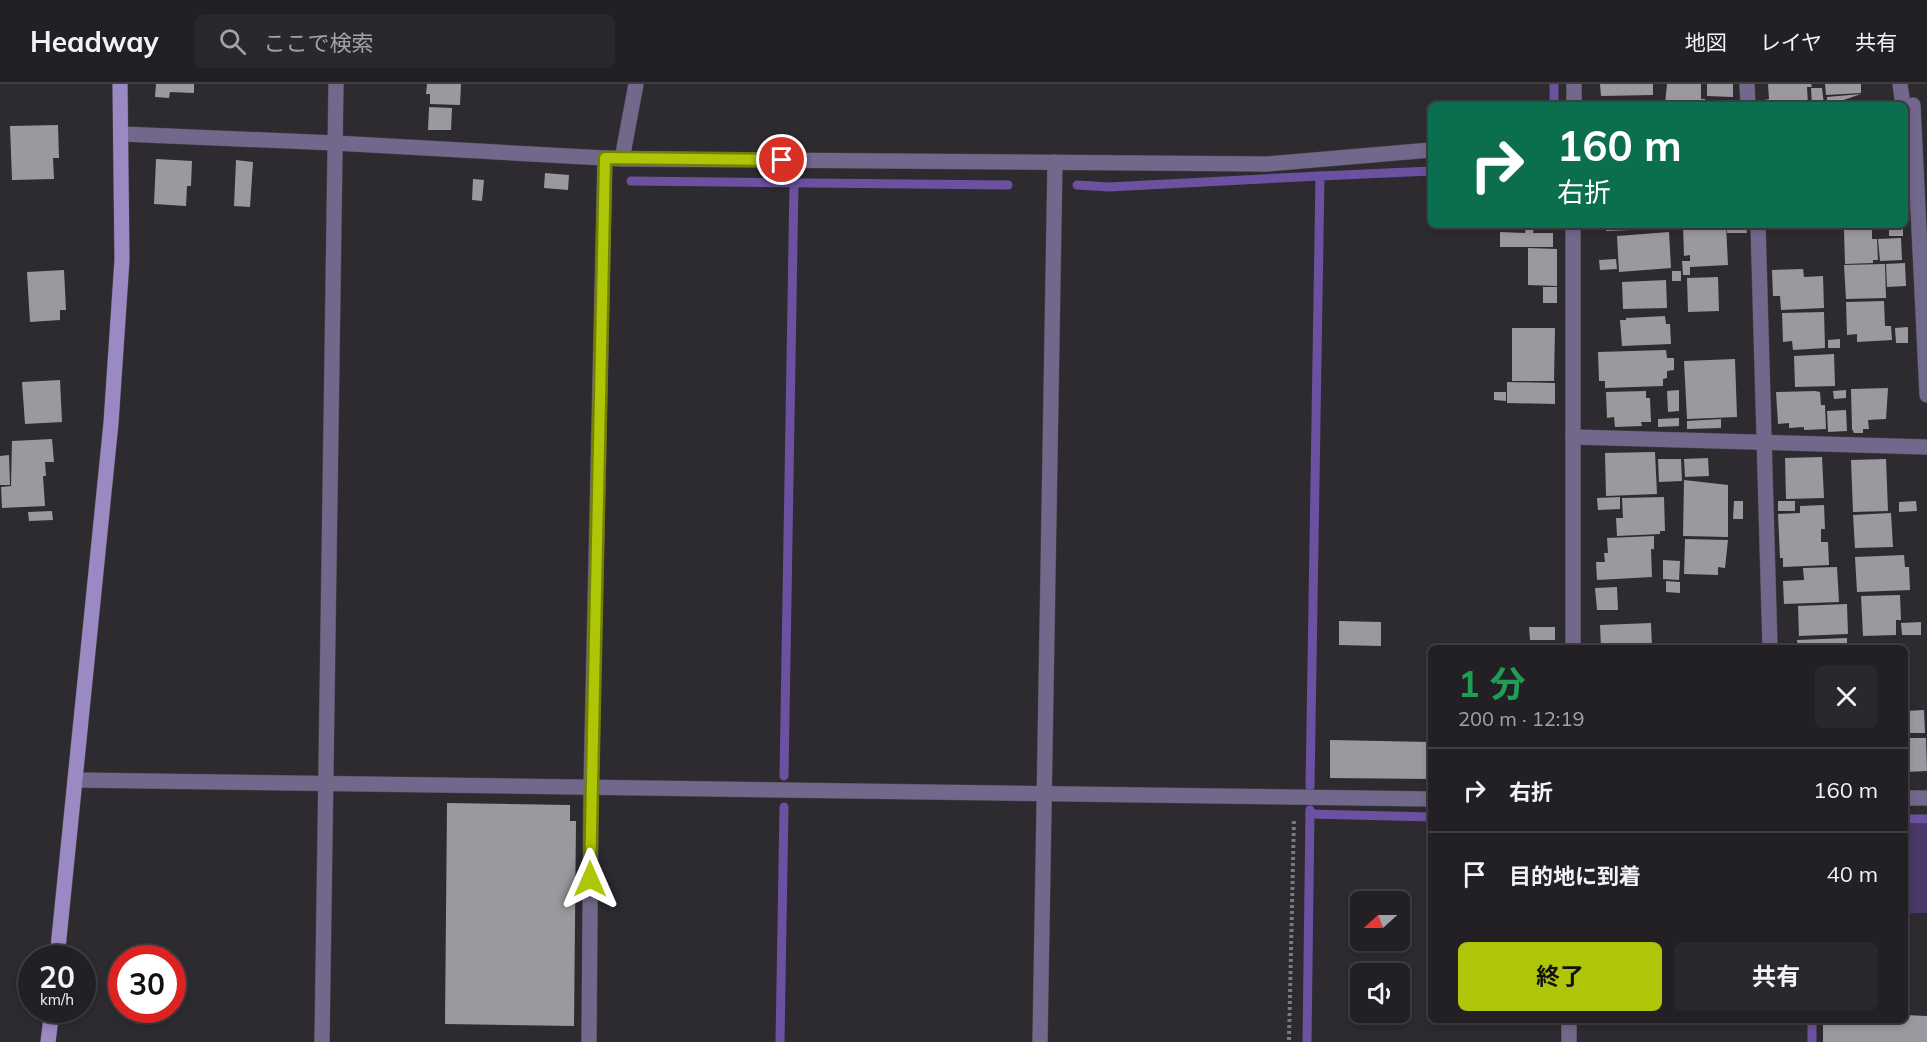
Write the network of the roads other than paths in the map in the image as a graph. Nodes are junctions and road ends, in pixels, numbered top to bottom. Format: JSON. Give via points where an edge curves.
{"nodes":[{"id":1,"x":120,"y":84,"type":"edge"},
{"id":2,"x":336,"y":84,"type":"edge"},
{"id":3,"x":636,"y":84,"type":"edge"},
{"id":4,"x":1574,"y":84,"type":"edge"},
{"id":5,"x":1747,"y":84,"type":"edge"},
{"id":6,"x":1900,"y":84,"type":"edge"},
{"id":7,"x":1574,"y":102,"type":"edge"},
{"id":8,"x":1748,"y":102,"type":"edge"},
{"id":9,"x":1912,"y":104,"type":"edge"},
{"id":10,"x":122,"y":134,"type":"junction"},
{"id":11,"x":335,"y":143,"type":"junction"},
{"id":12,"x":1428,"y":150,"type":"edge"},
{"id":13,"x":605,"y":158,"type":"junction"},
{"id":14,"x":622,"y":159,"type":"junction"},
{"id":15,"x":1055,"y":162,"type":"junction"},
{"id":16,"x":1573,"y":228,"type":"edge"},
{"id":17,"x":1758,"y":228,"type":"edge"},
{"id":18,"x":1927,"y":395,"type":"edge"},
{"id":19,"x":1573,"y":437,"type":"junction"},
{"id":20,"x":1762,"y":442,"type":"junction"},
{"id":21,"x":1927,"y":447,"type":"edge"},
{"id":22,"x":1573,"y":645,"type":"edge"},
{"id":23,"x":1770,"y":645,"type":"edge"},
{"id":24,"x":75,"y":780,"type":"junction"},
{"id":25,"x":327,"y":784,"type":"junction"},
{"id":26,"x":591,"y":786,"type":"junction"},
{"id":27,"x":1044,"y":794,"type":"junction"},
{"id":28,"x":1908,"y":798,"type":"edge"},
{"id":29,"x":1927,"y":798,"type":"edge"},
{"id":30,"x":1428,"y":799,"type":"edge"},
{"id":31,"x":58,"y":945,"type":"edge"},
{"id":32,"x":50,"y":1023,"type":"edge"},
{"id":33,"x":1569,"y":1023,"type":"edge"},
{"id":34,"x":48,"y":1042,"type":"edge"},
{"id":35,"x":322,"y":1042,"type":"edge"},
{"id":36,"x":589,"y":1042,"type":"edge"},
{"id":37,"x":1040,"y":1042,"type":"edge"},
{"id":38,"x":1569,"y":1042,"type":"edge"}],
"edges":[{"from":1,"to":10,"type":"street"},
{"from":2,"to":11,"type":"street"},
{"from":3,"to":14,"type":"street"},
{"from":4,"to":7,"type":"street"},
{"from":5,"to":8,"type":"street"},
{"from":6,"to":9,"type":"street"},
{"from":9,"to":18,"type":"street"},
{"from":10,"to":11,"type":"street"},
{"from":10,"to":24,"type":"street","via":[[122,260],[111,423]]},
{"from":11,"to":13,"type":"street"},
{"from":11,"to":25,"type":"street"},
{"from":12,"to":15,"type":"street","via":[[1267,164]]},
{"from":13,"to":14,"type":"street"},
{"from":13,"to":26,"type":"street"},
{"from":14,"to":15,"type":"street"},
{"from":15,"to":27,"type":"street"},
{"from":16,"to":19,"type":"street"},
{"from":17,"to":20,"type":"street"},
{"from":19,"to":20,"type":"street"},
{"from":19,"to":22,"type":"street"},
{"from":20,"to":21,"type":"street"},
{"from":20,"to":23,"type":"street"},
{"from":24,"to":25,"type":"street"},
{"from":24,"to":31,"type":"street"},
{"from":25,"to":26,"type":"street"},
{"from":25,"to":35,"type":"street"},
{"from":26,"to":27,"type":"street"},
{"from":26,"to":36,"type":"street"},
{"from":27,"to":30,"type":"street"},
{"from":27,"to":37,"type":"street"},
{"from":28,"to":29,"type":"street"},
{"from":32,"to":34,"type":"street"},
{"from":33,"to":38,"type":"street"}]}
